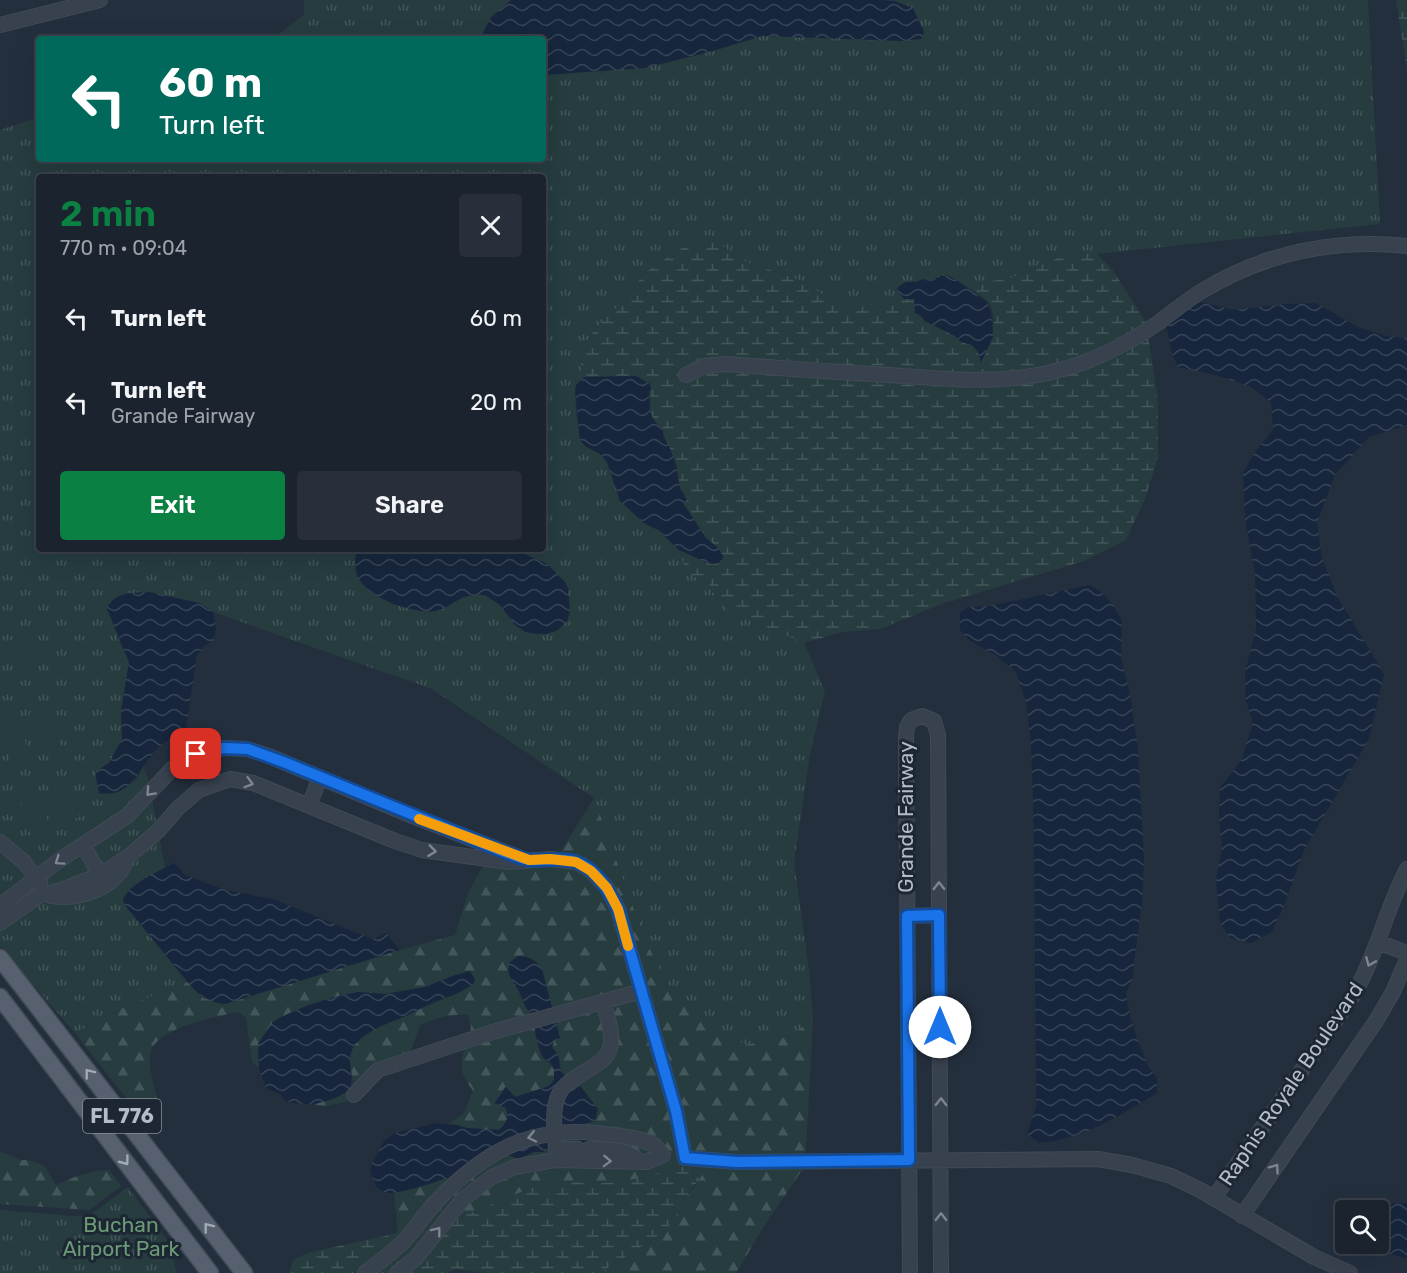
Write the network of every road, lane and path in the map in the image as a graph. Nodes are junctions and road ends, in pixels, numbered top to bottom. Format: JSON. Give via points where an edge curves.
{"nodes":[{"id":1,"x":100,"y":0,"type":"edge"},
{"id":2,"x":0,"y":25,"type":"edge"},
{"id":3,"x":1407,"y":246,"type":"edge"},
{"id":4,"x":686,"y":375,"type":"dead end"},
{"id":5,"x":320,"y":777,"type":"junction"},
{"id":6,"x":309,"y":806,"type":"junction"},
{"id":7,"x":0,"y":842,"type":"edge"},
{"id":8,"x":83,"y":845,"type":"junction"},
{"id":9,"x":128,"y":857,"type":"junction"},
{"id":10,"x":529,"y":860,"type":"junction"},
{"id":11,"x":1407,"y":869,"type":"edge"},
{"id":12,"x":100,"y":875,"type":"junction"},
{"id":13,"x":36,"y":877,"type":"junction"},
{"id":14,"x":44,"y":894,"type":"junction"},
{"id":15,"x":0,"y":906,"type":"edge"},
{"id":16,"x":939,"y":915,"type":"junction"},
{"id":17,"x":907,"y":916,"type":"junction"},
{"id":18,"x":0,"y":923,"type":"edge"},
{"id":19,"x":1378,"y":942,"type":"junction"},
{"id":20,"x":1407,"y":952,"type":"edge"},
{"id":21,"x":0,"y":958,"type":"edge"},
{"id":22,"x":1407,"y":959,"type":"edge"},
{"id":23,"x":642,"y":991,"type":"junction"},
{"id":24,"x":0,"y":998,"type":"edge"},
{"id":25,"x":603,"y":1002,"type":"junction"},
{"id":26,"x":354,"y":1095,"type":"dead end"},
{"id":27,"x":555,"y":1133,"type":"junction"},
{"id":28,"x":617,"y":1136,"type":"junction"},
{"id":29,"x":617,"y":1150,"type":"junction"},
{"id":30,"x":556,"y":1154,"type":"junction"},
{"id":31,"x":663,"y":1155,"type":"junction"},
{"id":32,"x":685,"y":1158,"type":"junction"},
{"id":33,"x":909,"y":1160,"type":"junction"},
{"id":34,"x":941,"y":1160,"type":"junction"},
{"id":35,"x":640,"y":1162,"type":"junction"},
{"id":36,"x":1214,"y":1198,"type":"junction"},
{"id":37,"x":1242,"y":1216,"type":"junction"},
{"id":38,"x":210,"y":1273,"type":"edge"},
{"id":39,"x":244,"y":1273,"type":"edge"},
{"id":40,"x":365,"y":1273,"type":"edge"},
{"id":41,"x":397,"y":1273,"type":"edge"},
{"id":42,"x":910,"y":1273,"type":"edge"},
{"id":43,"x":941,"y":1273,"type":"edge"},
{"id":44,"x":1350,"y":1273,"type":"edge"}],
"edges":[{"from":1,"to":2,"type":"street"},
{"from":3,"to":4,"type":"street","via":[[1336,245],[1251,266],[1203,290],[1105,354],[1023,378],[973,381],[726,364],[704,366]]},
{"from":5,"to":6,"type":"street"},
{"from":5,"to":8,"type":"street","one_way":true,"via":[[248,749],[224,748],[196,754],[173,768],[128,816]]},
{"from":5,"to":10,"type":"street"},
{"from":9,"to":6,"type":"street","one_way":true,"via":[[199,790],[218,781],[230,778],[253,783]]},
{"from":6,"to":10,"type":"street","one_way":true,"via":[[422,850],[509,862]]},
{"from":7,"to":13,"type":"street"},
{"from":8,"to":12,"type":"street"},
{"from":8,"to":13,"type":"street","one_way":true},
{"from":9,"to":12,"type":"street"},
{"from":9,"to":14,"type":"street","via":[[122,871],[109,883],[82,895]]},
{"from":10,"to":23,"type":"street","via":[[576,862],[607,888],[618,909]]},
{"from":11,"to":19,"type":"street","name":"Raphis Royale Boulevard"},
{"from":12,"to":14,"type":"street"},
{"from":13,"to":14,"type":"street"},
{"from":13,"to":15,"type":"street"},
{"from":14,"to":18,"type":"street"},
{"from":16,"to":17,"type":"street"},
{"from":16,"to":17,"type":"street","name":"Grande Fairway","one_way":true,"via":[[938,729],[934,721],[922,716],[911,720],[906,737]]},
{"from":34,"to":16,"type":"street","name":"Grande Fairway","one_way":true},
{"from":17,"to":33,"type":"street","name":"Grande Fairway"},
{"from":19,"to":20,"type":"street"},
{"from":19,"to":36,"type":"street","name":"Raphis Royale Boulevard","one_way":true,"via":[[1341,1014]]},
{"from":39,"to":21,"type":"main road","number":"FL 776","one_way":true},
{"from":37,"to":22,"type":"street","name":"Raphis Royale Boulevard","one_way":true,"via":[[1376,1021]]},
{"from":23,"to":25,"type":"street"},
{"from":23,"to":32,"type":"street","via":[[676,1111]]},
{"from":24,"to":38,"type":"main road","number":"FL 776","one_way":true},
{"from":25,"to":26,"type":"street","via":[[496,1031],[378,1070]]},
{"from":25,"to":27,"type":"street","via":[[611,1034],[610,1048],[605,1058],[576,1076],[559,1093],[554,1109]]},
{"from":27,"to":28,"type":"street"},
{"from":27,"to":30,"type":"street"},
{"from":27,"to":40,"type":"street","one_way":true,"via":[[526,1138],[473,1166],[435,1202],[402,1243]]},
{"from":28,"to":29,"type":"street"},
{"from":28,"to":31,"type":"street","via":[[654,1145]]},
{"from":29,"to":30,"type":"street","via":[[584,1149]]},
{"from":29,"to":35,"type":"street","via":[[632,1154]]},
{"from":30,"to":35,"type":"street","one_way":true},
{"from":41,"to":30,"type":"street","one_way":true,"via":[[416,1258],[463,1198],[492,1177]]},
{"from":31,"to":32,"type":"street"},
{"from":31,"to":35,"type":"street"},
{"from":32,"to":33,"type":"street","via":[[737,1162]]},
{"from":33,"to":34,"type":"street"},
{"from":33,"to":42,"type":"street","name":"Grande Fairway"},
{"from":34,"to":36,"type":"street","via":[[1098,1159],[1171,1176]]},
{"from":43,"to":34,"type":"street","name":"Grande Fairway","one_way":true},
{"from":36,"to":37,"type":"street"},
{"from":37,"to":44,"type":"street"}]}
